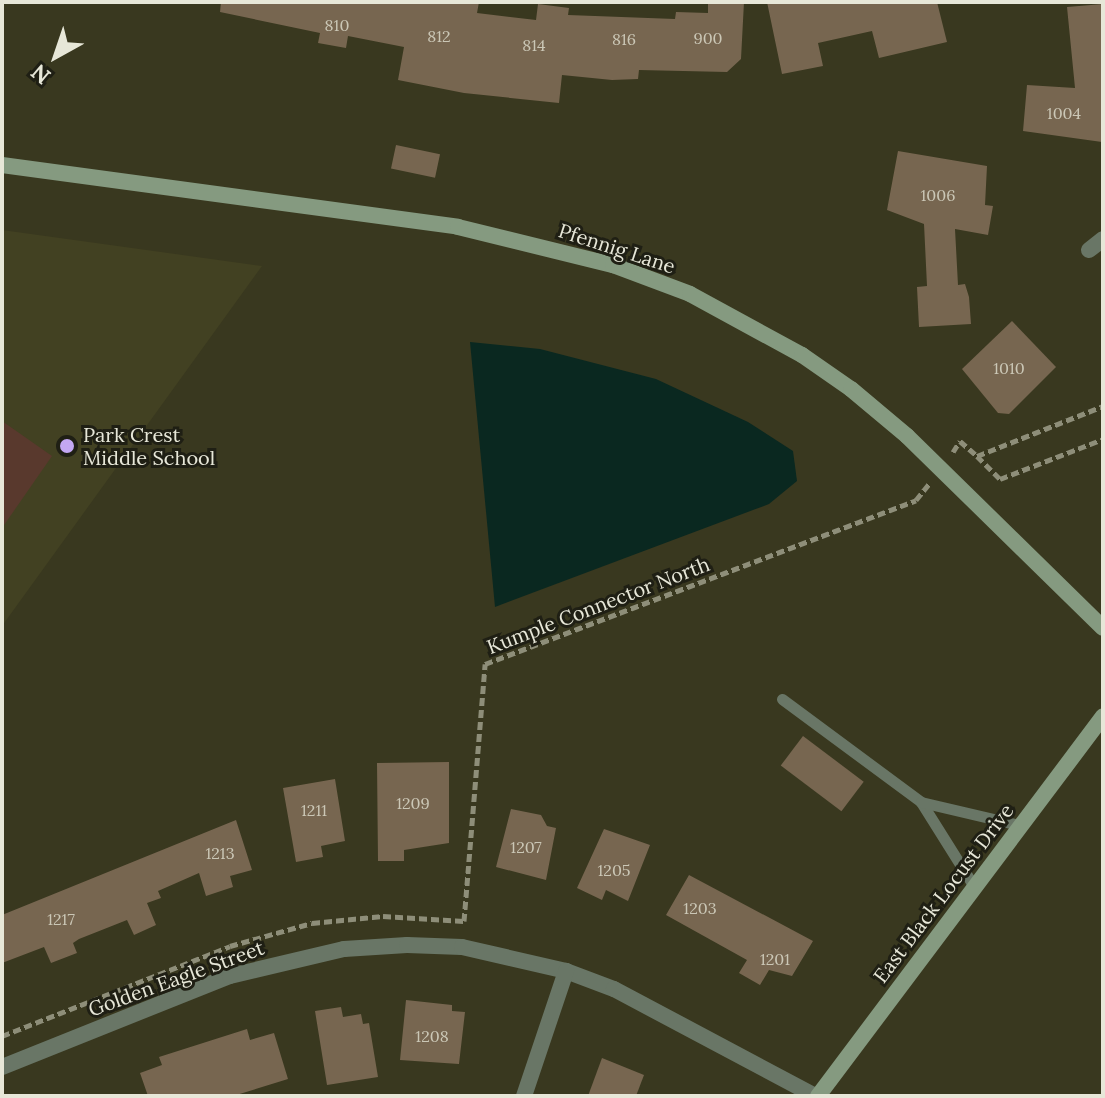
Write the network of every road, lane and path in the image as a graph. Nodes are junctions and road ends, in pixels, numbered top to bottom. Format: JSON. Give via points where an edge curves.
{"nodes":[{"id":1,"x":2,"y":165,"type":"edge"},
{"id":2,"x":1103,"y":239,"type":"edge"},
{"id":3,"x":1089,"y":250,"type":"dead end"},
{"id":4,"x":1103,"y":406,"type":"edge"},
{"id":5,"x":1103,"y":439,"type":"edge"},
{"id":6,"x":960,"y":441,"type":"dead end"},
{"id":7,"x":977,"y":456,"type":"junction"},
{"id":8,"x":916,"y":500,"type":"dead end"},
{"id":9,"x":1103,"y":628,"type":"edge"},
{"id":10,"x":782,"y":699,"type":"dead end"},
{"id":11,"x":1103,"y":716,"type":"edge"},
{"id":12,"x":921,"y":802,"type":"junction"},
{"id":13,"x":1019,"y":825,"type":"junction"},
{"id":14,"x":973,"y":885,"type":"junction"},
{"id":15,"x":464,"y":921,"type":"dead end"},
{"id":16,"x":566,"y":971,"type":"junction"},
{"id":17,"x":2,"y":1067,"type":"edge"},
{"id":18,"x":524,"y":1096,"type":"edge"},
{"id":19,"x":817,"y":1096,"type":"edge"}],
"edges":[{"from":1,"to":9,"type":"street","name":"Pfennig Lane","via":[[458,227],[552,247],[690,294],[802,355],[851,389],[907,436]]},
{"from":2,"to":3,"type":"street"},
{"from":4,"to":7,"type":"path"},
{"from":5,"to":7,"type":"path","via":[[1000,479]]},
{"from":6,"to":7,"type":"path"},
{"from":8,"to":15,"type":"path","name":"Kumple Connector North","via":[[485,664]]},
{"from":10,"to":12,"type":"lane"},
{"from":11,"to":13,"type":"street","name":"East Black Locust Drive"},
{"from":12,"to":13,"type":"lane"},
{"from":12,"to":14,"type":"lane"},
{"from":13,"to":14,"type":"street","name":"East Black Locust Drive"},
{"from":14,"to":19,"type":"street","name":"East Black Locust Drive"},
{"from":16,"to":17,"type":"street","name":"Golden Eagle Street","via":[[462,947],[344,949],[230,976]]},
{"from":16,"to":18,"type":"street"},
{"from":16,"to":19,"type":"street","name":"Golden Eagle Street","via":[[614,989]]}]}
